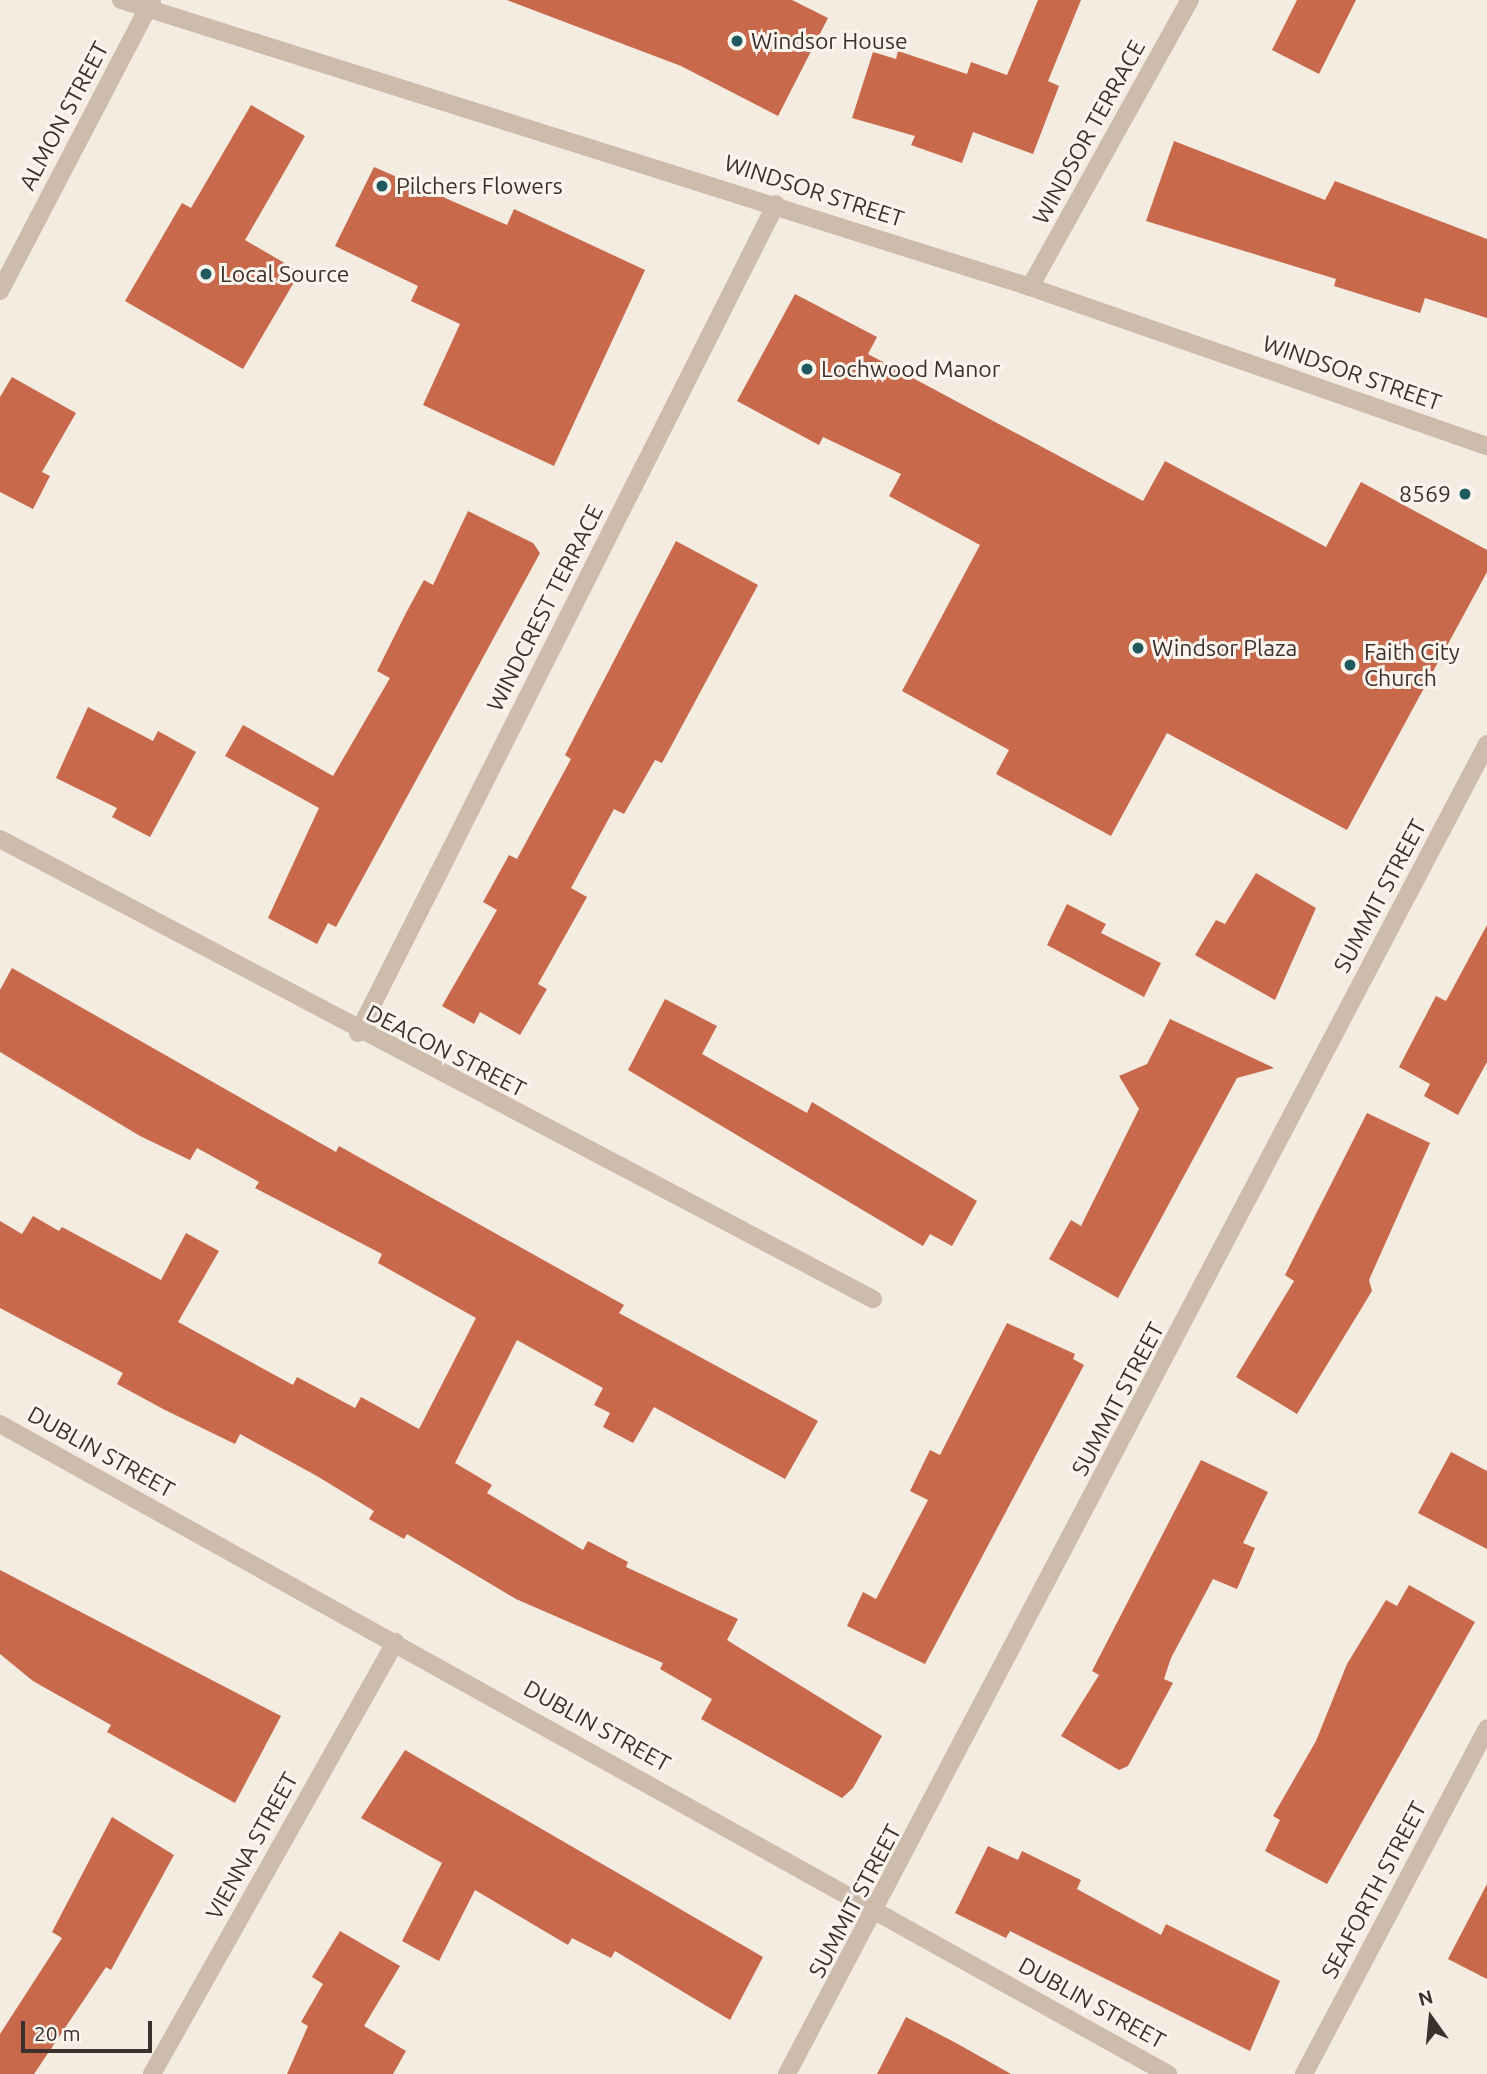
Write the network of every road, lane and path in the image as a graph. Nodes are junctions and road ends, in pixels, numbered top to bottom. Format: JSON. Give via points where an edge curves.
{"nodes":[{"id":1,"x":121,"y":0,"type":"edge"},
{"id":2,"x":1190,"y":0,"type":"edge"},
{"id":3,"x":150,"y":4,"type":"edge"},
{"id":4,"x":776,"y":204,"type":"junction"},
{"id":5,"x":1030,"y":287,"type":"junction"},
{"id":6,"x":0,"y":291,"type":"edge"},
{"id":7,"x":1487,"y":446,"type":"edge"},
{"id":8,"x":1487,"y":744,"type":"edge"},
{"id":9,"x":0,"y":839,"type":"edge"},
{"id":10,"x":358,"y":1033,"type":"junction"},
{"id":11,"x":873,"y":1299,"type":"dead end"},
{"id":12,"x":0,"y":1424,"type":"edge"},
{"id":13,"x":396,"y":1642,"type":"junction"},
{"id":14,"x":1487,"y":1729,"type":"edge"},
{"id":15,"x":878,"y":1911,"type":"junction"},
{"id":16,"x":152,"y":2074,"type":"edge"},
{"id":17,"x":787,"y":2074,"type":"edge"},
{"id":18,"x":1168,"y":2074,"type":"edge"},
{"id":19,"x":1304,"y":2074,"type":"edge"}],
"edges":[{"from":1,"to":3,"type":"street","name":"WINDSOR STREET"},
{"from":2,"to":5,"type":"street","name":"WINDSOR TERRACE"},
{"from":3,"to":4,"type":"street","name":"WINDSOR STREET"},
{"from":3,"to":6,"type":"street","name":"ALMON STREET"},
{"from":4,"to":5,"type":"street","name":"WINDSOR STREET"},
{"from":4,"to":10,"type":"street","name":"WINDCREST TERRACE"},
{"from":5,"to":7,"type":"street","name":"WINDSOR STREET"},
{"from":8,"to":15,"type":"street","name":"SUMMIT STREET"},
{"from":9,"to":10,"type":"street","name":"DEACON STREET"},
{"from":10,"to":11,"type":"street","name":"DEACON STREET"},
{"from":12,"to":13,"type":"street","name":"DUBLIN STREET"},
{"from":13,"to":15,"type":"street","name":"DUBLIN STREET"},
{"from":13,"to":16,"type":"street","name":"VIENNA STREET"},
{"from":14,"to":19,"type":"street","name":"SEAFORTH STREET"},
{"from":15,"to":17,"type":"street","name":"SUMMIT STREET"},
{"from":15,"to":18,"type":"street","name":"DUBLIN STREET"}]}
